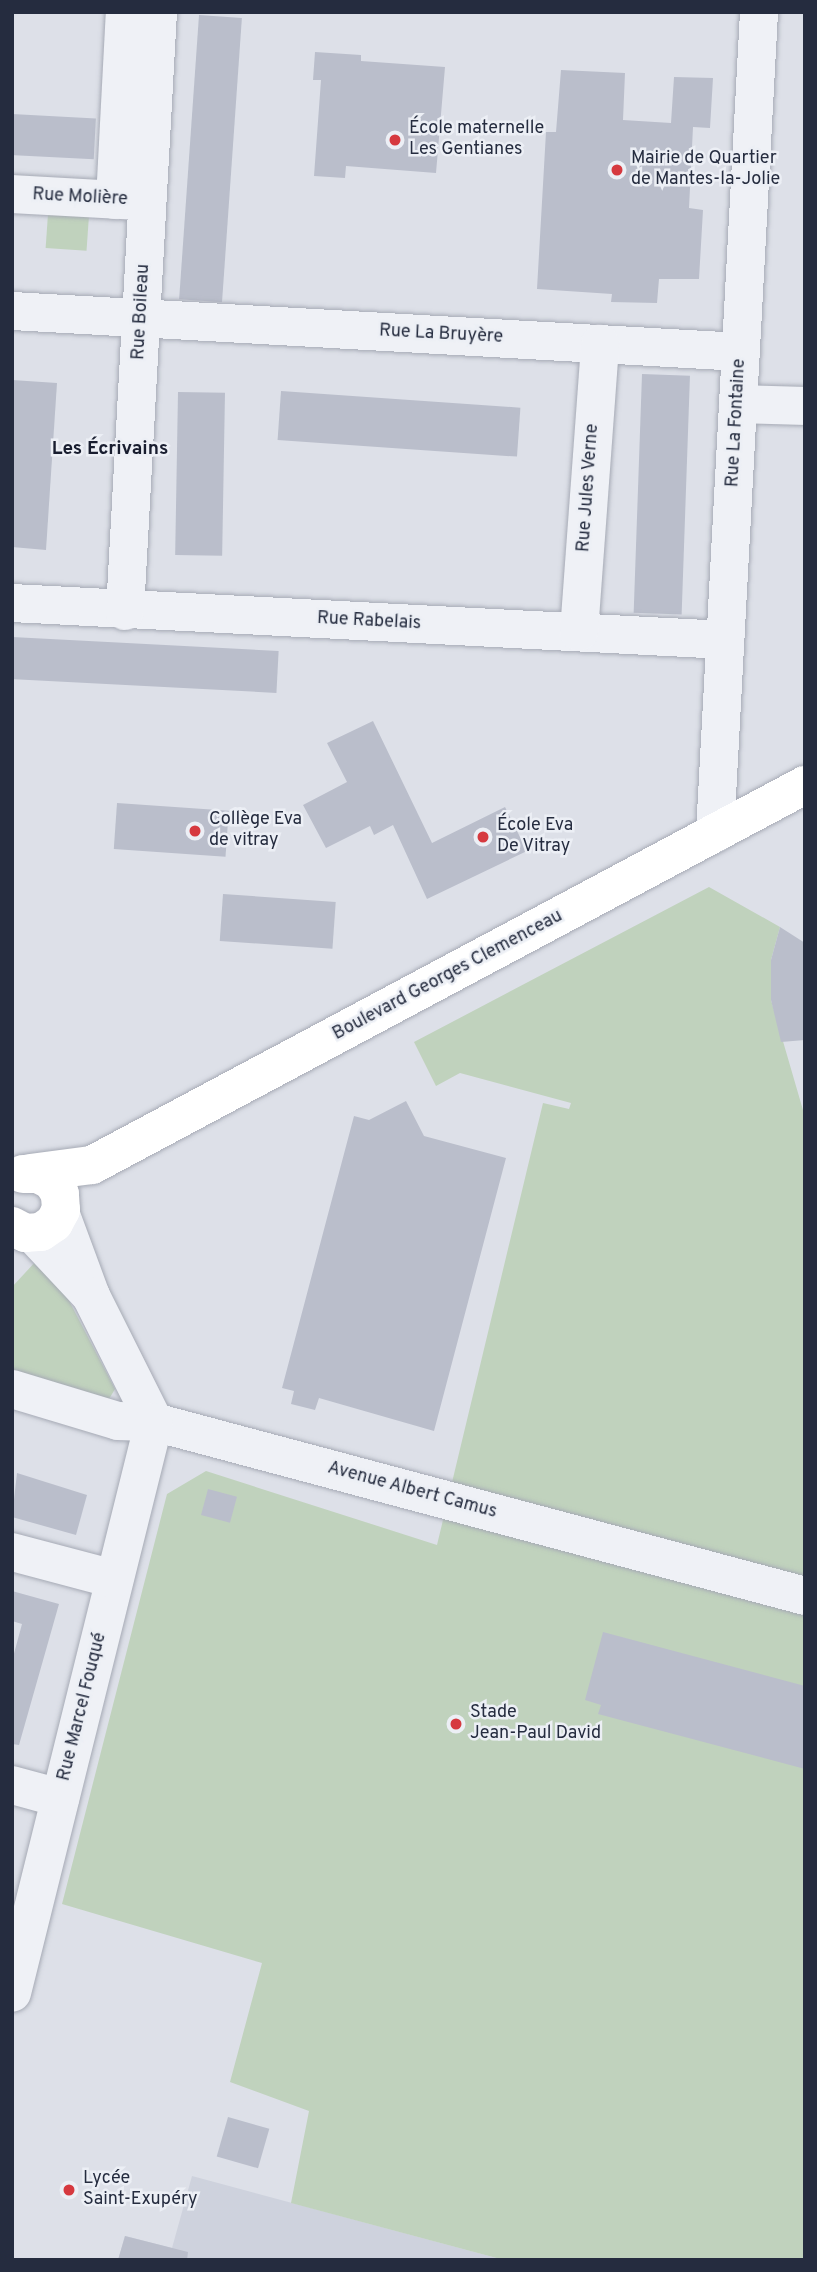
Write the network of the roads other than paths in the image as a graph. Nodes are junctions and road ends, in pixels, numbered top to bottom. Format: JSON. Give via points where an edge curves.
{"nodes":[{"id":1,"x":125,"y":12,"type":"edge"},
{"id":2,"x":158,"y":12,"type":"edge"},
{"id":3,"x":759,"y":12,"type":"edge"},
{"id":4,"x":12,"y":194,"type":"edge"},
{"id":5,"x":132,"y":201,"type":"junction"},
{"id":6,"x":12,"y":311,"type":"edge"},
{"id":7,"x":141,"y":318,"type":"junction"},
{"id":8,"x":600,"y":344,"type":"junction"},
{"id":9,"x":741,"y":352,"type":"junction"},
{"id":10,"x":738,"y":404,"type":"junction"},
{"id":11,"x":805,"y":407,"type":"edge"},
{"id":12,"x":12,"y":603,"type":"edge"},
{"id":13,"x":125,"y":611,"type":"junction"},
{"id":14,"x":579,"y":632,"type":"junction"},
{"id":15,"x":725,"y":640,"type":"junction"},
{"id":16,"x":805,"y":785,"type":"edge"},
{"id":17,"x":715,"y":833,"type":"junction"},
{"id":18,"x":92,"y":1165,"type":"junction"},
{"id":19,"x":21,"y":1177,"type":"edge"},
{"id":20,"x":34,"y":1225,"type":"edge"},
{"id":21,"x":12,"y":1389,"type":"edge"},
{"id":22,"x":154,"y":1422,"type":"junction"},
{"id":23,"x":12,"y":1552,"type":"edge"},
{"id":24,"x":114,"y":1579,"type":"junction"},
{"id":25,"x":805,"y":1596,"type":"edge"},
{"id":26,"x":12,"y":1785,"type":"edge"},
{"id":27,"x":60,"y":1798,"type":"junction"},
{"id":28,"x":12,"y":1993,"type":"edge"}],
"edges":[{"from":1,"to":5,"type":"street"},
{"from":2,"to":5,"type":"street","name":"Rue Boileau"},
{"from":3,"to":9,"type":"street","name":"Rue La Fontaine"},
{"from":4,"to":5,"type":"street","name":"Rue Molière"},
{"from":5,"to":7,"type":"street","name":"Rue Boileau"},
{"from":6,"to":7,"type":"street"},
{"from":7,"to":8,"type":"street","name":"Rue La Bruyère"},
{"from":7,"to":13,"type":"street","name":"Rue Boileau"},
{"from":8,"to":9,"type":"street","name":"Rue La Bruyère"},
{"from":8,"to":14,"type":"street","name":"Rue Jules Verne"},
{"from":9,"to":10,"type":"street","name":"Rue La Fontaine"},
{"from":10,"to":11,"type":"street"},
{"from":10,"to":15,"type":"street","name":"Rue La Fontaine"},
{"from":12,"to":13,"type":"street","name":"Rue Rabelais"},
{"from":13,"to":14,"type":"street","name":"Rue Rabelais"},
{"from":14,"to":15,"type":"street","name":"Rue Rabelais"},
{"from":15,"to":17,"type":"street","name":"Rue La Fontaine"},
{"from":16,"to":17,"type":"main road","name":"Boulevard Georges Clemenceau"},
{"from":17,"to":18,"type":"main road","name":"Boulevard Georges Clemenceau"},
{"from":18,"to":19,"type":"main road","name":"Boulevard Georges Clemenceau"},
{"from":18,"to":20,"type":"main road","name":"Boulevard Georges Clemenceau"},
{"from":19,"to":20,"type":"main road","via":[[45,1177],[57,1187]]},
{"from":20,"to":22,"type":"street","via":[[91,1296]]},
{"from":21,"to":22,"type":"street","name":"Avenue Albert Camus","via":[[118,1421]]},
{"from":22,"to":24,"type":"street","name":"Rue Marcel Fouqué"},
{"from":22,"to":25,"type":"street","name":"Avenue Albert Camus"},
{"from":23,"to":24,"type":"street"},
{"from":24,"to":27,"type":"street","name":"Rue Marcel Fouqué"},
{"from":26,"to":27,"type":"street"},
{"from":27,"to":28,"type":"street","name":"Rue Marcel Fouqué"}]}
